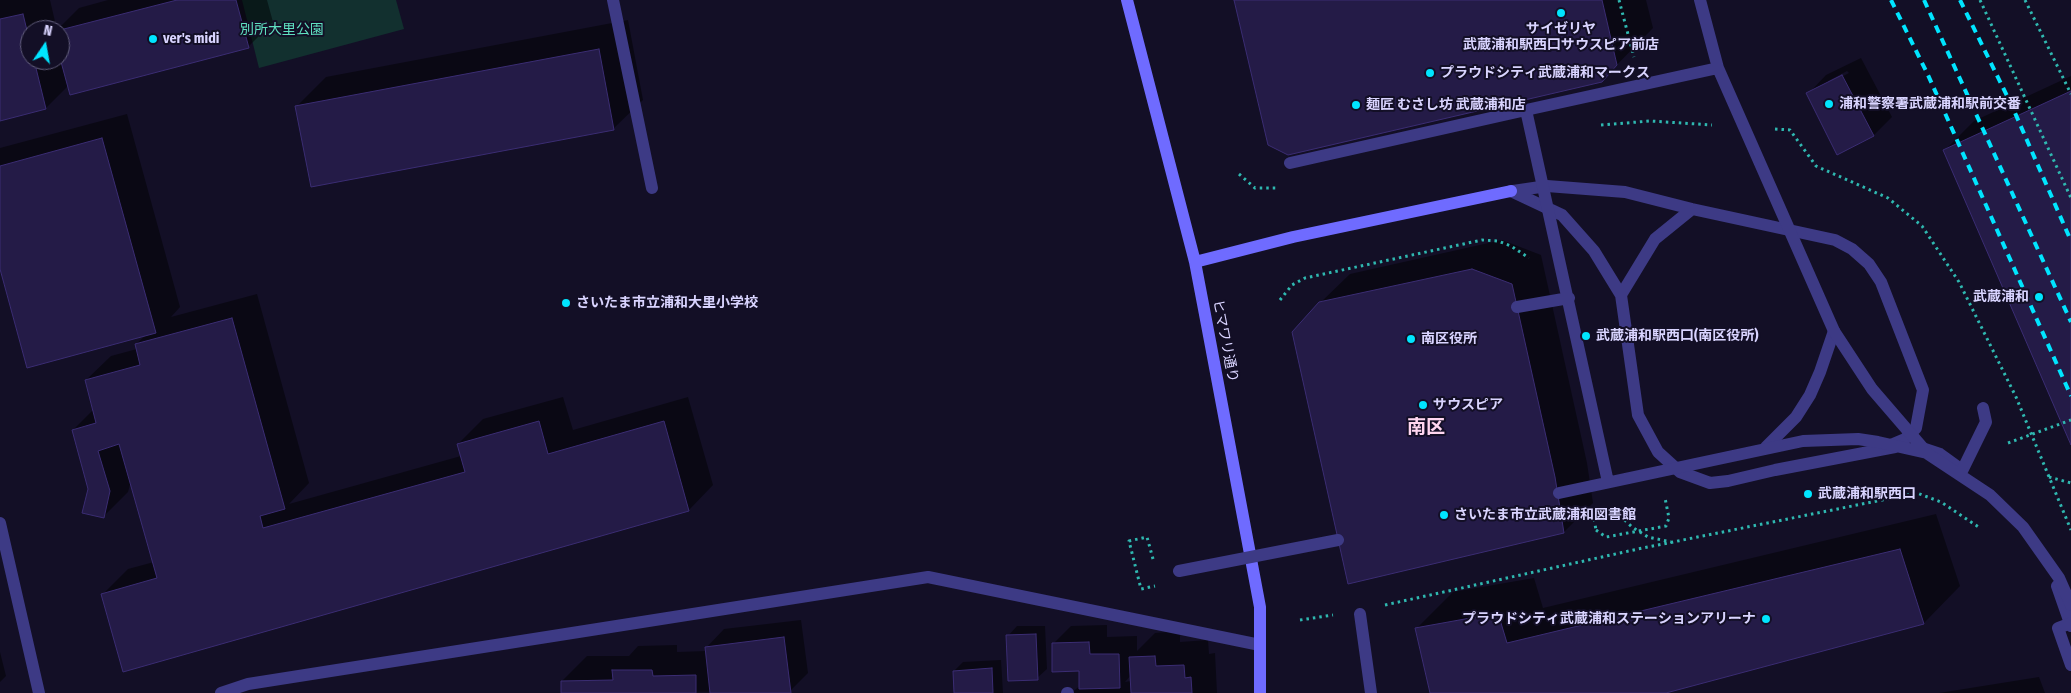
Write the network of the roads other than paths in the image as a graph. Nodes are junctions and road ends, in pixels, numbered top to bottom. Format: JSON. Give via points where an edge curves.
{"nodes":[{"id":1,"x":613,"y":0,"type":"edge"},
{"id":2,"x":1127,"y":0,"type":"edge"},
{"id":3,"x":1700,"y":0,"type":"edge"},
{"id":4,"x":1718,"y":68,"type":"junction"},
{"id":5,"x":1526,"y":110,"type":"junction"},
{"id":6,"x":1290,"y":163,"type":"dead end"},
{"id":7,"x":652,"y":188,"type":"dead end"},
{"id":8,"x":1511,"y":191,"type":"junction"},
{"id":9,"x":1692,"y":209,"type":"junction"},
{"id":10,"x":1195,"y":262,"type":"junction"},
{"id":11,"x":1621,"y":295,"type":"junction"},
{"id":12,"x":1569,"y":298,"type":"junction"},
{"id":13,"x":1517,"y":308,"type":"dead end"},
{"id":14,"x":1834,"y":331,"type":"junction"},
{"id":15,"x":1982,"y":408,"type":"dead end"},
{"id":16,"x":1766,"y":447,"type":"junction"},
{"id":17,"x":1883,"y":448,"type":"junction"},
{"id":18,"x":1928,"y":454,"type":"junction"},
{"id":19,"x":1959,"y":471,"type":"junction"},
{"id":20,"x":1608,"y":482,"type":"junction"},
{"id":21,"x":1559,"y":493,"type":"dead end"},
{"id":22,"x":0,"y":523,"type":"edge"},
{"id":23,"x":1338,"y":540,"type":"dead end"},
{"id":24,"x":1180,"y":572,"type":"road end"},
{"id":25,"x":2071,"y":605,"type":"edge"},
{"id":26,"x":1360,"y":614,"type":"dead end"},
{"id":27,"x":2071,"y":624,"type":"edge"},
{"id":28,"x":1260,"y":645,"type":"junction"},
{"id":29,"x":2071,"y":665,"type":"edge"},
{"id":30,"x":39,"y":693,"type":"edge"},
{"id":31,"x":221,"y":693,"type":"edge"},
{"id":32,"x":1260,"y":693,"type":"edge"},
{"id":33,"x":1371,"y":693,"type":"edge"}],
"edges":[{"from":1,"to":7,"type":"street"},
{"from":2,"to":10,"type":"street","name":"ヒマワリ通り"},
{"from":3,"to":4,"type":"street","bridge":true},
{"from":4,"to":5,"type":"street","bridge":true},
{"from":4,"to":14,"type":"street","bridge":true},
{"from":5,"to":6,"type":"street","bridge":true},
{"from":5,"to":12,"type":"street","bridge":true},
{"from":8,"to":9,"type":"street","via":[[1547,186],[1625,192]]},
{"from":8,"to":10,"type":"street","via":[[1293,237]]},
{"from":8,"to":11,"type":"street","via":[[1562,215],[1594,251]]},
{"from":9,"to":11,"type":"street","via":[[1655,239]]},
{"from":9,"to":17,"type":"street","via":[[1835,240],[1869,264],[1881,282],[1923,390],[1916,428],[1905,439]]},
{"from":10,"to":28,"type":"street","name":"ヒマワリ通り","via":[[1260,607]]},
{"from":11,"to":17,"type":"street","via":[[1638,415],[1658,452],[1680,472],[1710,483],[1728,481]]},
{"from":12,"to":13,"type":"street","bridge":true},
{"from":12,"to":20,"type":"street","bridge":true},
{"from":14,"to":16,"type":"street","via":[[1810,395],[1796,417]]},
{"from":14,"to":18,"type":"street","bridge":true,"via":[[1872,389]]},
{"from":15,"to":19,"type":"street","bridge":true,"via":[[1986,422]]},
{"from":16,"to":18,"type":"street","bridge":true,"via":[[1803,441],[1858,439]]},
{"from":16,"to":20,"type":"street","bridge":true},
{"from":17,"to":19,"type":"street","via":[[1915,446],[1940,454]]},
{"from":18,"to":19,"type":"street","bridge":true},
{"from":19,"to":25,"type":"street","bridge":true,"via":[[2023,527],[2059,578]]},
{"from":19,"to":27,"type":"street","via":[[1994,495],[2027,528],[2055,581]]},
{"from":20,"to":21,"type":"street","bridge":true},
{"from":22,"to":30,"type":"street"},
{"from":23,"to":24,"type":"street","bridge":true},
{"from":26,"to":33,"type":"street"},
{"from":27,"to":29,"type":"street","bridge":true,"via":[[2058,628]]},
{"from":28,"to":31,"type":"street","via":[[928,577],[258,682]]},
{"from":28,"to":32,"type":"street","name":"ヒマワリ通り"}]}
